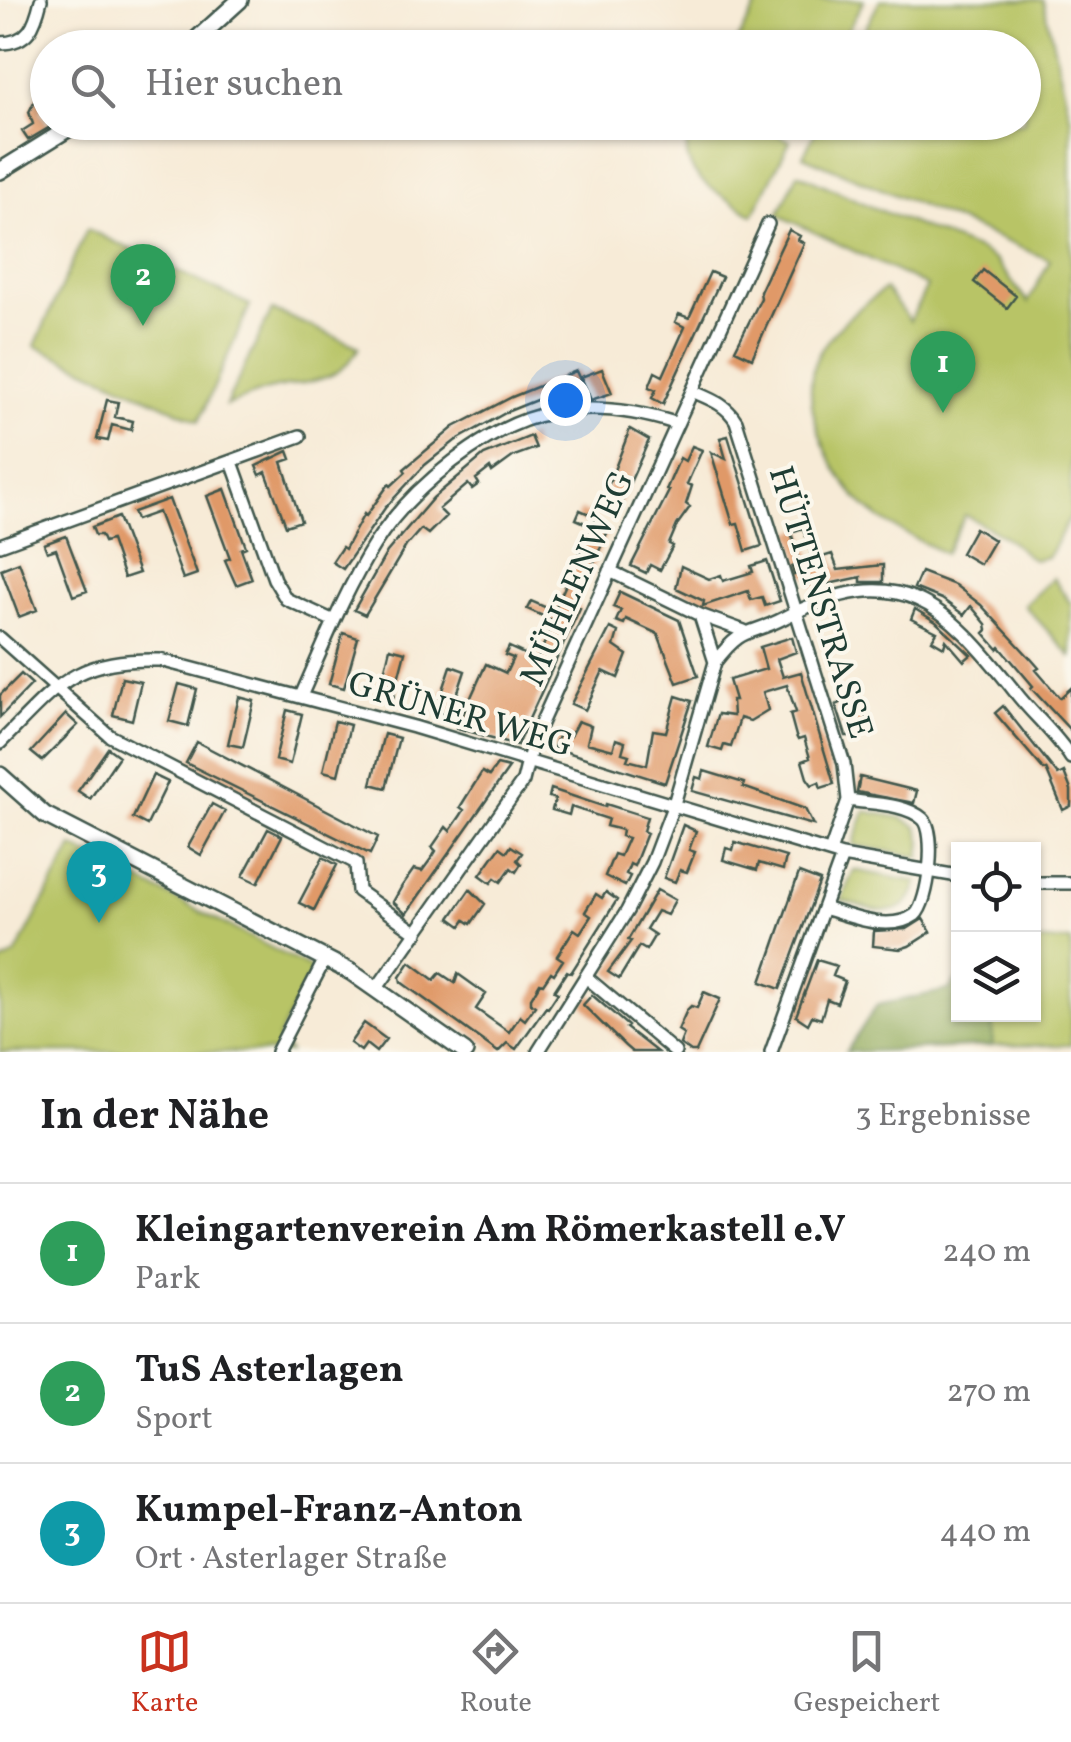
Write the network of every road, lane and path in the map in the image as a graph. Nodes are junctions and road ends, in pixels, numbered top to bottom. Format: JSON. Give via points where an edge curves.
{"nodes":[{"id":1,"x":42,"y":0,"type":"edge"},
{"id":2,"x":240,"y":0,"type":"edge"},
{"id":3,"x":31,"y":30,"type":"edge"},
{"id":4,"x":207,"y":30,"type":"edge"},
{"id":5,"x":30,"y":31,"type":"edge"},
{"id":6,"x":0,"y":44,"type":"edge"},
{"id":7,"x":51,"y":140,"type":"edge"},
{"id":8,"x":0,"y":172,"type":"edge"},
{"id":9,"x":768,"y":224,"type":"dead end"},
{"id":10,"x":692,"y":391,"type":"junction"},
{"id":11,"x":675,"y":423,"type":"junction"},
{"id":12,"x":300,"y":436,"type":"dead end"},
{"id":13,"x":232,"y":462,"type":"junction"},
{"id":14,"x":0,"y":545,"type":"edge"},
{"id":15,"x":610,"y":570,"type":"junction"},
{"id":16,"x":795,"y":612,"type":"junction"},
{"id":17,"x":700,"y":615,"type":"junction"},
{"id":18,"x":334,"y":621,"type":"junction"},
{"id":19,"x":744,"y":631,"type":"junction"},
{"id":20,"x":0,"y":638,"type":"edge"},
{"id":21,"x":715,"y":662,"type":"junction"},
{"id":22,"x":53,"y":688,"type":"junction"},
{"id":23,"x":302,"y":696,"type":"junction"},
{"id":24,"x":0,"y":743,"type":"edge"},
{"id":25,"x":1071,"y":758,"type":"edge"},
{"id":26,"x":528,"y":761,"type":"junction"},
{"id":27,"x":0,"y":774,"type":"edge"},
{"id":28,"x":848,"y":800,"type":"junction"},
{"id":29,"x":674,"y":804,"type":"junction"},
{"id":30,"x":836,"y":854,"type":"junction"},
{"id":31,"x":928,"y":873,"type":"junction"},
{"id":32,"x":951,"y":875,"type":"edge"},
{"id":33,"x":1041,"y":882,"type":"edge"},
{"id":34,"x":1071,"y":884,"type":"edge"},
{"id":35,"x":824,"y":908,"type":"junction"},
{"id":36,"x":416,"y":933,"type":"junction"},
{"id":37,"x":324,"y":959,"type":"junction"},
{"id":38,"x":586,"y":977,"type":"junction"},
{"id":39,"x":377,"y":988,"type":"junction"},
{"id":40,"x":276,"y":1052,"type":"edge"},
{"id":41,"x":465,"y":1052,"type":"edge"},
{"id":42,"x":538,"y":1052,"type":"edge"},
{"id":43,"x":675,"y":1052,"type":"edge"},
{"id":44,"x":770,"y":1052,"type":"edge"}],
"edges":[{"from":1,"to":3,"type":"street"},
{"from":2,"to":4,"type":"main road"},
{"from":5,"to":6,"type":"street"},
{"from":7,"to":8,"type":"main road"},
{"from":9,"to":10,"type":"street","name":"MÜHLENWEG"},
{"from":10,"to":11,"type":"street","name":"MÜHLENWEG"},
{"from":10,"to":16,"type":"street","name":"HÜTTENSTRASSE","via":[[730,410],[736,421]]},
{"from":11,"to":15,"type":"street","name":"MÜHLENWEG"},
{"from":11,"to":18,"type":"street","via":[[622,410],[586,410],[555,412],[501,432],[441,472],[395,517]]},
{"from":12,"to":13,"type":"street"},
{"from":13,"to":14,"type":"street"},
{"from":13,"to":18,"type":"street","via":[[286,599]]},
{"from":15,"to":17,"type":"street"},
{"from":15,"to":26,"type":"street","name":"MÜHLENWEG"},
{"from":16,"to":19,"type":"street"},
{"from":16,"to":25,"type":"street","via":[[878,591],[929,604],[967,633]]},
{"from":16,"to":28,"type":"street","name":"HÜTTENSTRASSE","via":[[844,764]]},
{"from":17,"to":19,"type":"street"},
{"from":17,"to":21,"type":"street"},
{"from":18,"to":23,"type":"street"},
{"from":19,"to":21,"type":"street"},
{"from":20,"to":22,"type":"street"},
{"from":21,"to":29,"type":"street"},
{"from":22,"to":23,"type":"street","name":"GRÜNER WEG","via":[[96,665],[160,660]]},
{"from":22,"to":24,"type":"street","name":"GRÜNER WEG"},
{"from":22,"to":36,"type":"street","via":[[110,736],[356,863],[358,891]]},
{"from":23,"to":26,"type":"street","name":"GRÜNER WEG"},
{"from":26,"to":29,"type":"street","name":"GRÜNER WEG"},
{"from":26,"to":36,"type":"street","name":"MÜHLENWEG","via":[[523,781]]},
{"from":27,"to":37,"type":"main road","via":[[45,816]]},
{"from":28,"to":30,"type":"street","name":"HÜTTENSTRASSE"},
{"from":28,"to":31,"type":"street","via":[[915,813],[928,823]]},
{"from":29,"to":30,"type":"street","name":"GRÜNER WEG"},
{"from":29,"to":38,"type":"street","via":[[627,912]]},
{"from":30,"to":31,"type":"street","name":"GRÜNER WEG"},
{"from":30,"to":35,"type":"street","name":"HÜTTENSTRASSE"},
{"from":31,"to":32,"type":"street","name":"GRÜNER WEG"},
{"from":31,"to":35,"type":"street","via":[[914,916],[877,922]]},
{"from":33,"to":34,"type":"street"},
{"from":35,"to":44,"type":"street","name":"HÜTTENSTRASSE"},
{"from":36,"to":39,"type":"street","name":"MÜHLENWEG"},
{"from":37,"to":39,"type":"main road"},
{"from":37,"to":40,"type":"street"},
{"from":38,"to":42,"type":"street"},
{"from":38,"to":43,"type":"street"},
{"from":39,"to":41,"type":"main road"}]}
